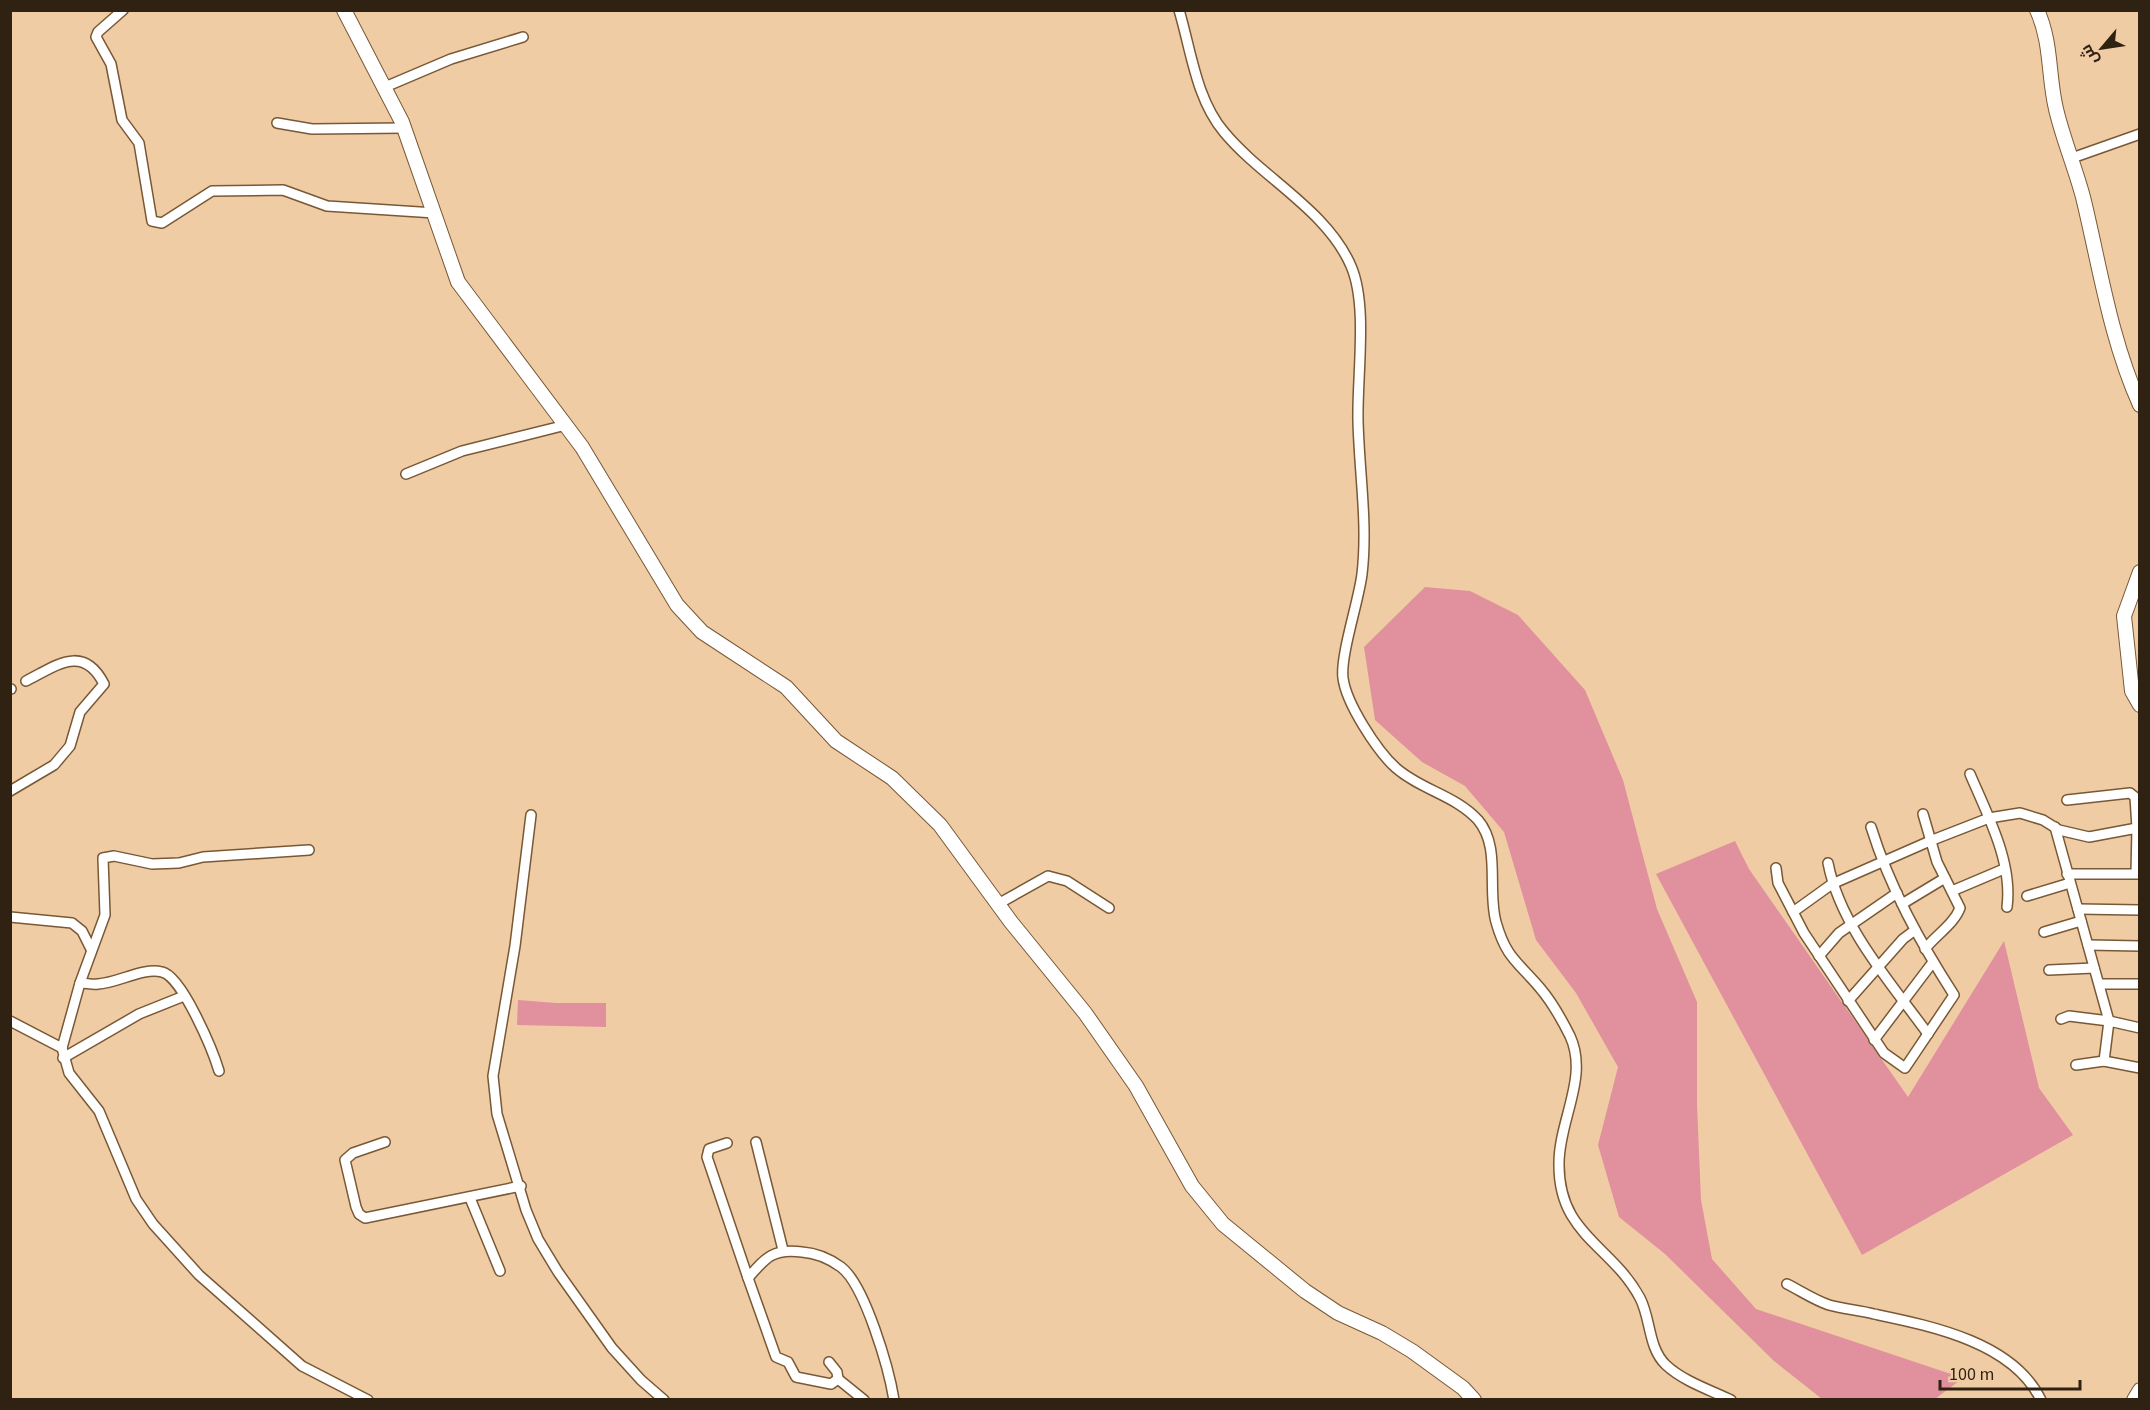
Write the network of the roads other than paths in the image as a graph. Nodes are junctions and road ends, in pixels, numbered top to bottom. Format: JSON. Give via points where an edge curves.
{"nodes":[{"id":1,"x":123,"y":10,"type":"edge"},
{"id":2,"x":344,"y":10,"type":"edge"},
{"id":3,"x":1179,"y":10,"type":"edge"},
{"id":4,"x":2037,"y":10,"type":"edge"},
{"id":5,"x":523,"y":37,"type":"dead end"},
{"id":6,"x":385,"y":87,"type":"junction"},
{"id":7,"x":277,"y":123,"type":"dead end"},
{"id":8,"x":405,"y":129,"type":"junction"},
{"id":9,"x":2139,"y":135,"type":"edge"},
{"id":10,"x":2072,"y":158,"type":"junction"},
{"id":11,"x":435,"y":213,"type":"junction"},
{"id":12,"x":2139,"y":405,"type":"edge"},
{"id":13,"x":566,"y":425,"type":"junction"},
{"id":14,"x":406,"y":474,"type":"dead end"},
{"id":15,"x":2139,"y":572,"type":"edge"},
{"id":16,"x":26,"y":681,"type":"dead end"},
{"id":17,"x":2139,"y":705,"type":"edge"},
{"id":18,"x":1970,"y":774,"type":"dead end"},
{"id":19,"x":10,"y":791,"type":"edge"},
{"id":20,"x":2067,"y":800,"type":"dead end"},
{"id":21,"x":1923,"y":814,"type":"dead end"},
{"id":22,"x":531,"y":815,"type":"dead end"},
{"id":23,"x":1989,"y":818,"type":"junction"},
{"id":24,"x":1871,"y":827,"type":"dead end"},
{"id":25,"x":2055,"y":827,"type":"junction"},
{"id":26,"x":2138,"y":828,"type":"junction"},
{"id":27,"x":1930,"y":841,"type":"junction"},
{"id":28,"x":309,"y":850,"type":"dead end"},
{"id":29,"x":1828,"y":863,"type":"dead end"},
{"id":30,"x":1882,"y":863,"type":"junction"},
{"id":31,"x":1776,"y":868,"type":"dead end"},
{"id":32,"x":2004,"y":869,"type":"junction"},
{"id":33,"x":2138,"y":873,"type":"edge"},
{"id":34,"x":1945,"y":878,"type":"junction"},
{"id":35,"x":2069,"y":879,"type":"junction"},
{"id":36,"x":1832,"y":884,"type":"junction"},
{"id":37,"x":1952,"y":891,"type":"junction"},
{"id":38,"x":1897,"y":893,"type":"junction"},
{"id":39,"x":2027,"y":896,"type":"dead end"},
{"id":40,"x":998,"y":904,"type":"junction"},
{"id":41,"x":1902,"y":904,"type":"junction"},
{"id":42,"x":2007,"y":907,"type":"dead end"},
{"id":43,"x":1109,"y":908,"type":"dead end"},
{"id":44,"x":2078,"y":909,"type":"junction"},
{"id":45,"x":2139,"y":910,"type":"edge"},
{"id":46,"x":1793,"y":912,"type":"junction"},
{"id":47,"x":10,"y":917,"type":"edge"},
{"id":48,"x":2081,"y":921,"type":"junction"},
{"id":49,"x":1852,"y":924,"type":"junction"},
{"id":50,"x":1915,"y":930,"type":"junction"},
{"id":51,"x":2044,"y":932,"type":"dead end"},
{"id":52,"x":2088,"y":945,"type":"junction"},
{"id":53,"x":2139,"y":946,"type":"edge"},
{"id":54,"x":91,"y":949,"type":"junction"},
{"id":55,"x":1925,"y":949,"type":"junction"},
{"id":56,"x":1819,"y":956,"type":"junction"},
{"id":57,"x":1933,"y":962,"type":"junction"},
{"id":58,"x":1880,"y":967,"type":"junction"},
{"id":59,"x":2094,"y":968,"type":"junction"},
{"id":60,"x":2049,"y":970,"type":"dead end"},
{"id":61,"x":80,"y":983,"type":"junction"},
{"id":62,"x":2100,"y":984,"type":"junction"},
{"id":63,"x":2139,"y":984,"type":"edge"},
{"id":64,"x":184,"y":996,"type":"junction"},
{"id":65,"x":1848,"y":1001,"type":"junction"},
{"id":66,"x":1905,"y":1002,"type":"junction"},
{"id":67,"x":2061,"y":1018,"type":"dead end"},
{"id":68,"x":10,"y":1021,"type":"edge"},
{"id":69,"x":2109,"y":1021,"type":"junction"},
{"id":70,"x":2139,"y":1028,"type":"edge"},
{"id":71,"x":1928,"y":1034,"type":"junction"},
{"id":72,"x":1874,"y":1040,"type":"junction"},
{"id":73,"x":62,"y":1053,"type":"junction"},
{"id":74,"x":2104,"y":1061,"type":"junction"},
{"id":75,"x":2076,"y":1065,"type":"dead end"},
{"id":76,"x":2139,"y":1068,"type":"edge"},
{"id":77,"x":219,"y":1071,"type":"dead end"},
{"id":78,"x":385,"y":1142,"type":"dead end"},
{"id":79,"x":756,"y":1142,"type":"dead end"},
{"id":80,"x":727,"y":1143,"type":"dead end"},
{"id":81,"x":521,"y":1186,"type":"junction"},
{"id":82,"x":470,"y":1198,"type":"junction"},
{"id":83,"x":783,"y":1250,"type":"junction"},
{"id":84,"x":500,"y":1271,"type":"dead end"},
{"id":85,"x":748,"y":1278,"type":"junction"},
{"id":86,"x":1787,"y":1284,"type":"dead end"},
{"id":87,"x":829,"y":1362,"type":"dead end"},
{"id":88,"x":838,"y":1379,"type":"junction"},
{"id":89,"x":2139,"y":1390,"type":"edge"},
{"id":90,"x":368,"y":1400,"type":"edge"},
{"id":91,"x":664,"y":1400,"type":"edge"},
{"id":92,"x":864,"y":1400,"type":"edge"},
{"id":93,"x":894,"y":1400,"type":"edge"},
{"id":94,"x":1474,"y":1400,"type":"edge"},
{"id":95,"x":1731,"y":1400,"type":"edge"},
{"id":96,"x":2041,"y":1400,"type":"edge"},
{"id":97,"x":2134,"y":1400,"type":"edge"}],
"edges":[{"from":1,"to":11,"type":"street","via":[[96,37],[111,64],[123,120],[140,143],[152,221],[162,224],[212,191],[283,190],[327,206]]},
{"from":2,"to":6,"type":"street"},
{"from":3,"to":95,"type":"street","via":[[1197,77],[1222,130],[1253,164],[1314,214],[1347,259],[1358,287],[1358,424],[1364,534],[1360,588],[1343,677],[1353,705],[1397,769],[1466,808],[1488,834],[1492,899],[1502,942],[1515,964],[1545,995],[1577,1052],[1577,1071],[1558,1162],[1562,1199],[1587,1238],[1635,1289],[1660,1358],[1676,1372]]},
{"from":4,"to":10,"type":"street","via":[[2050,52],[2055,106]]},
{"from":5,"to":6,"type":"street","via":[[451,59]]},
{"from":6,"to":8,"type":"street"},
{"from":7,"to":8,"type":"street","via":[[312,129]]},
{"from":8,"to":11,"type":"street"},
{"from":9,"to":10,"type":"street"},
{"from":10,"to":12,"type":"street","via":[[2113,330]]},
{"from":11,"to":13,"type":"street","via":[[458,282]]},
{"from":13,"to":14,"type":"street","via":[[462,451]]},
{"from":13,"to":40,"type":"street","via":[[689,620],[717,643],[786,687],[836,741],[909,791],[940,825]]},
{"from":15,"to":17,"type":"street","via":[[2124,616],[2132,691]]},
{"from":16,"to":19,"type":"street","via":[[70,659],[84,662],[105,684],[80,712],[70,746],[54,765]]},
{"from":18,"to":23,"type":"street"},
{"from":20,"to":26,"type":"street","via":[[2130,793],[2137,805]]},
{"from":21,"to":27,"type":"street"},
{"from":22,"to":81,"type":"street","via":[[515,946],[493,1076],[497,1114]]},
{"from":23,"to":25,"type":"street","via":[[2020,813]]},
{"from":23,"to":27,"type":"street"},
{"from":23,"to":32,"type":"street"},
{"from":24,"to":30,"type":"street"},
{"from":25,"to":26,"type":"street","via":[[2089,837]]},
{"from":25,"to":35,"type":"street"},
{"from":26,"to":33,"type":"street"},
{"from":27,"to":30,"type":"street"},
{"from":27,"to":34,"type":"street"},
{"from":28,"to":54,"type":"street","via":[[213,856],[178,863],[103,858],[105,915]]},
{"from":29,"to":36,"type":"street"},
{"from":30,"to":36,"type":"street"},
{"from":30,"to":38,"type":"street"},
{"from":31,"to":46,"type":"street","via":[[1778,883]]},
{"from":32,"to":37,"type":"street"},
{"from":32,"to":42,"type":"street"},
{"from":33,"to":35,"type":"street"},
{"from":34,"to":37,"type":"street"},
{"from":34,"to":41,"type":"street"},
{"from":35,"to":39,"type":"street"},
{"from":35,"to":44,"type":"street"},
{"from":36,"to":46,"type":"street"},
{"from":36,"to":49,"type":"street"},
{"from":37,"to":55,"type":"street","via":[[1960,908],[1956,918]]},
{"from":38,"to":41,"type":"street"},
{"from":38,"to":49,"type":"street"},
{"from":40,"to":43,"type":"street","via":[[1048,876],[1067,881]]},
{"from":40,"to":94,"type":"street","via":[[1086,1013],[1136,1086],[1192,1186],[1223,1224],[1305,1291],[1338,1313],[1412,1351]]},
{"from":41,"to":50,"type":"street"},
{"from":44,"to":45,"type":"street"},
{"from":44,"to":48,"type":"street"},
{"from":46,"to":56,"type":"street"},
{"from":47,"to":54,"type":"street","via":[[72,923],[82,931]]},
{"from":48,"to":51,"type":"street"},
{"from":48,"to":52,"type":"street"},
{"from":49,"to":56,"type":"street"},
{"from":49,"to":58,"type":"street"},
{"from":50,"to":55,"type":"street"},
{"from":50,"to":58,"type":"street"},
{"from":52,"to":53,"type":"street"},
{"from":52,"to":59,"type":"street"},
{"from":54,"to":61,"type":"street"},
{"from":55,"to":57,"type":"street"},
{"from":56,"to":65,"type":"street"},
{"from":57,"to":66,"type":"street"},
{"from":57,"to":71,"type":"street","via":[[1954,995]]},
{"from":58,"to":65,"type":"street"},
{"from":58,"to":66,"type":"street"},
{"from":59,"to":60,"type":"street"},
{"from":59,"to":62,"type":"street"},
{"from":61,"to":64,"type":"street","via":[[98,985],[163,971]]},
{"from":61,"to":73,"type":"street"},
{"from":62,"to":63,"type":"street"},
{"from":62,"to":69,"type":"street"},
{"from":64,"to":73,"type":"street"},
{"from":64,"to":77,"type":"street","via":[[209,1040]]},
{"from":65,"to":72,"type":"street"},
{"from":66,"to":71,"type":"street"},
{"from":66,"to":72,"type":"street"},
{"from":67,"to":69,"type":"street"},
{"from":68,"to":73,"type":"street"},
{"from":69,"to":70,"type":"street"},
{"from":69,"to":74,"type":"street"},
{"from":71,"to":72,"type":"street","via":[[1905,1068]]},
{"from":73,"to":90,"type":"street","via":[[69,1073],[99,1111],[136,1199],[177,1252],[229,1304],[302,1366]]},
{"from":74,"to":75,"type":"street"},
{"from":74,"to":76,"type":"street"},
{"from":78,"to":82,"type":"street","via":[[353,1153],[345,1160],[359,1214],[365,1218]]},
{"from":79,"to":83,"type":"street"},
{"from":80,"to":85,"type":"street","via":[[709,1149],[707,1156]]},
{"from":81,"to":82,"type":"street"},
{"from":81,"to":91,"type":"street","via":[[538,1239],[563,1280],[612,1348]]},
{"from":82,"to":84,"type":"street"},
{"from":83,"to":85,"type":"street","via":[[764,1259]]},
{"from":83,"to":93,"type":"street","via":[[807,1252],[827,1260],[842,1268],[854,1283],[872,1323]]},
{"from":85,"to":88,"type":"street","via":[[776,1357],[788,1362],[796,1377],[831,1384]]},
{"from":86,"to":96,"type":"street","via":[[1830,1305],[1915,1323],[1999,1355],[2026,1375]]},
{"from":87,"to":88,"type":"street"},
{"from":88,"to":92,"type":"street"},
{"from":89,"to":97,"type":"street"}]}
